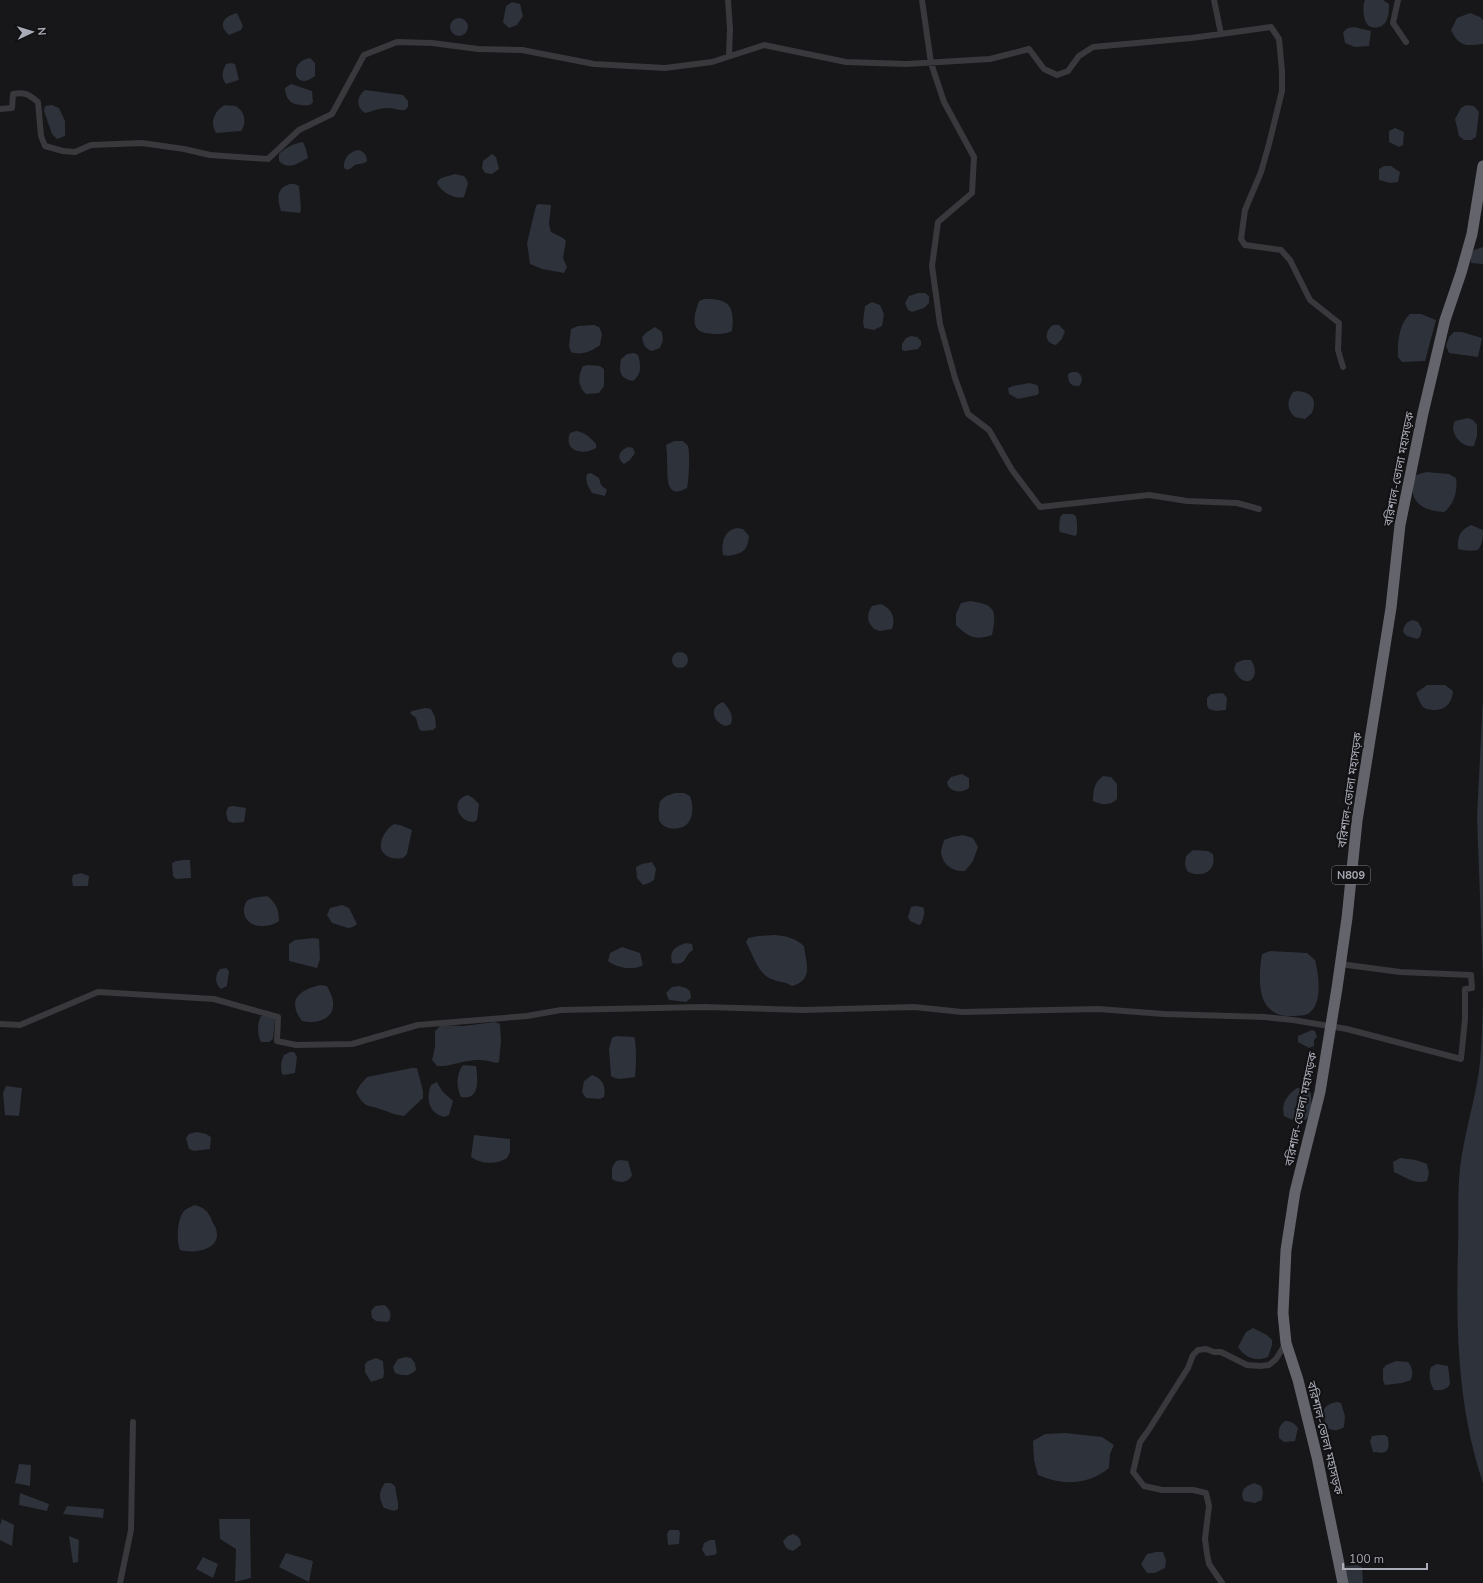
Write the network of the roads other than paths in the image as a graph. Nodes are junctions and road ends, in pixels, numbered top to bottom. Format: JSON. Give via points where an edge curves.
{"nodes":[{"id":1,"x":728,"y":0,"type":"edge"},
{"id":2,"x":922,"y":0,"type":"edge"},
{"id":3,"x":1214,"y":0,"type":"edge"},
{"id":4,"x":1398,"y":0,"type":"edge"},
{"id":5,"x":1221,"y":34,"type":"junction"},
{"id":6,"x":1406,"y":42,"type":"dead end"},
{"id":7,"x":729,"y":56,"type":"junction"},
{"id":8,"x":931,"y":63,"type":"junction"},
{"id":9,"x":0,"y":108,"type":"edge"},
{"id":10,"x":1483,"y":166,"type":"edge"},
{"id":11,"x":1343,"y":367,"type":"dead end"},
{"id":12,"x":1258,"y":508,"type":"dead end"},
{"id":13,"x":1340,"y":964,"type":"junction"},
{"id":14,"x":0,"y":1024,"type":"edge"},
{"id":15,"x":1331,"y":1026,"type":"junction"},
{"id":16,"x":1286,"y":1343,"type":"junction"},
{"id":17,"x":133,"y":1422,"type":"dead end"},
{"id":18,"x":120,"y":1583,"type":"edge"},
{"id":19,"x":1222,"y":1583,"type":"edge"},
{"id":20,"x":1343,"y":1583,"type":"edge"}],
"edges":[{"from":1,"to":7,"type":"street"},
{"from":2,"to":8,"type":"street"},
{"from":3,"to":5,"type":"street"},
{"from":4,"to":6,"type":"street","via":[[1393,23]]},
{"from":5,"to":8,"type":"street","via":[[1094,47],[1079,56],[1068,71],[1057,75],[1044,69],[1029,49],[990,59]]},
{"from":5,"to":11,"type":"street","via":[[1271,27],[1279,39],[1282,91],[1261,172],[1245,210],[1241,239],[1245,245],[1281,250],[1290,260],[1310,300],[1339,323],[1338,350]]},
{"from":7,"to":8,"type":"street","via":[[764,45],[846,62]]},
{"from":7,"to":9,"type":"street","via":[[712,62],[664,68],[594,64],[522,50],[397,42],[364,55],[332,114],[299,130],[268,159],[210,155],[142,143],[91,145],[75,152],[63,151],[45,146],[41,136],[38,102],[30,96],[23,92],[13,94],[12,108]]},
{"from":8,"to":12,"type":"street","via":[[944,102],[974,157],[972,192],[938,222],[932,266],[940,324],[968,414],[989,430],[1012,470],[1040,507],[1148,496],[1237,503]]},
{"from":10,"to":13,"type":"highway","name":"বরিশাল-ভোলা মহাসড়ক","number":"N809","via":[[1472,234],[1444,320],[1400,524],[1391,608],[1357,821]]},
{"from":13,"to":15,"type":"highway","name":"বরিশাল-ভোলা মহাসড়ক","number":"N809"},
{"from":13,"to":15,"type":"street","via":[[1400,972],[1471,975],[1472,988],[1465,988],[1465,1019],[1460,1059]]},
{"from":14,"to":15,"type":"street","via":[[20,1025],[98,992],[214,999],[278,1017],[277,1041],[296,1045],[352,1044],[424,1024],[601,1008],[704,1007],[803,1010],[914,1007],[962,1012],[1098,1009],[1264,1017]]},
{"from":15,"to":16,"type":"highway","name":"বরিশাল-ভোলা মহাসড়ক","number":"N809","via":[[1320,1092],[1289,1226],[1283,1313]]},
{"from":16,"to":19,"type":"street","via":[[1276,1359],[1269,1365],[1260,1366],[1247,1364],[1221,1352],[1198,1350],[1140,1442],[1133,1472],[1144,1486],[1206,1493],[1209,1506],[1206,1539],[1208,1564]]},
{"from":16,"to":20,"type":"highway","name":"বরিশাল-ভোলা মহাসড়ক","number":"N809","via":[[1317,1457]]},
{"from":17,"to":18,"type":"street","via":[[131,1530]]}]}
